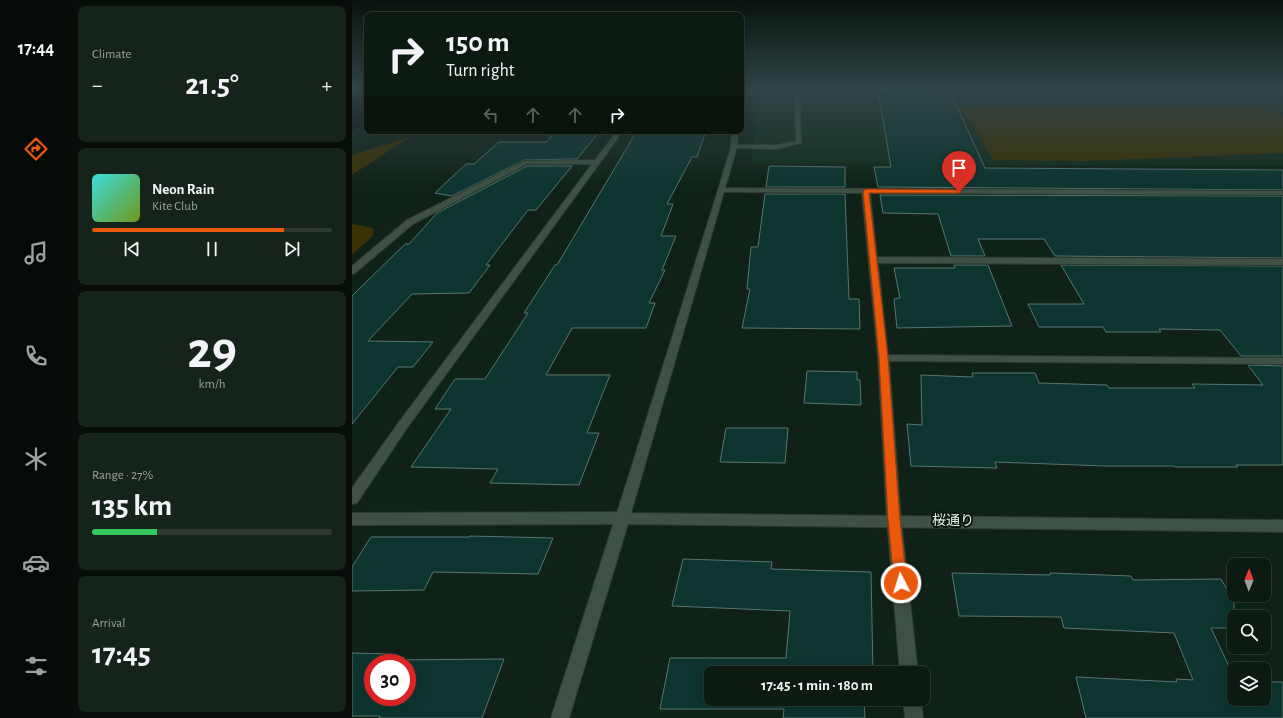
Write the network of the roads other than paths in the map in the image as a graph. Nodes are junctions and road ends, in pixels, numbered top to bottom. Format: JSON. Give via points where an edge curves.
{"nodes":[{"id":1,"x":798,"y":121,"type":"edge"},
{"id":2,"x":618,"y":134,"type":"edge"},
{"id":3,"x":735,"y":134,"type":"edge"},
{"id":4,"x":734,"y":147,"type":"junction"},
{"id":5,"x":597,"y":162,"type":"junction"},
{"id":6,"x":722,"y":190,"type":"junction"},
{"id":7,"x":866,"y":191,"type":"junction"},
{"id":8,"x":1283,"y":193,"type":"edge"},
{"id":9,"x":873,"y":260,"type":"junction"},
{"id":10,"x":1283,"y":262,"type":"edge"},
{"id":11,"x":352,"y":271,"type":"edge"},
{"id":12,"x":883,"y":358,"type":"junction"},
{"id":13,"x":1283,"y":361,"type":"edge"},
{"id":14,"x":352,"y":499,"type":"edge"},
{"id":15,"x":623,"y":518,"type":"junction"},
{"id":16,"x":352,"y":519,"type":"edge"},
{"id":17,"x":894,"y":520,"type":"junction"},
{"id":18,"x":1283,"y":526,"type":"edge"},
{"id":19,"x":908,"y":666,"type":"edge"},
{"id":20,"x":913,"y":706,"type":"edge"},
{"id":21,"x":560,"y":718,"type":"edge"},
{"id":22,"x":914,"y":718,"type":"edge"}],
"edges":[{"from":1,"to":4,"type":"street","via":[[799,142],[777,148]]},
{"from":2,"to":5,"type":"street"},
{"from":3,"to":4,"type":"street"},
{"from":4,"to":6,"type":"street"},
{"from":5,"to":11,"type":"street","via":[[526,162],[410,222]]},
{"from":5,"to":14,"type":"street","via":[[403,425]]},
{"from":6,"to":7,"type":"street"},
{"from":6,"to":15,"type":"street"},
{"from":7,"to":8,"type":"street"},
{"from":7,"to":9,"type":"street"},
{"from":9,"to":10,"type":"street"},
{"from":9,"to":12,"type":"street"},
{"from":12,"to":13,"type":"street"},
{"from":12,"to":17,"type":"street"},
{"from":15,"to":16,"type":"street","name":"桜通り"},
{"from":15,"to":17,"type":"street","name":"桜通り"},
{"from":15,"to":21,"type":"street"},
{"from":17,"to":18,"type":"street","name":"桜通り"},
{"from":17,"to":19,"type":"street"},
{"from":20,"to":22,"type":"street"}]}
